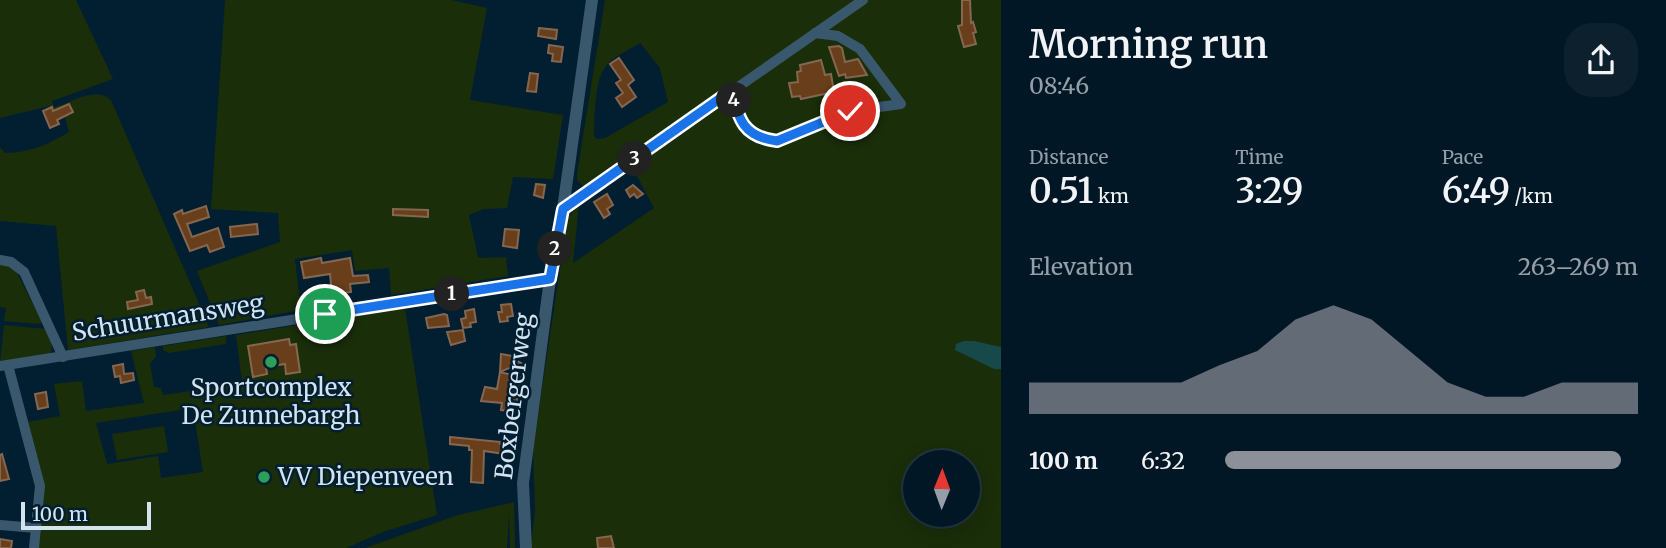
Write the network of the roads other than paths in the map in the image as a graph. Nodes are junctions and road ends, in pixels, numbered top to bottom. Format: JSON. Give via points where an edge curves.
{"nodes":[{"id":1,"x":592,"y":0,"type":"edge"},
{"id":2,"x":863,"y":0,"type":"edge"},
{"id":3,"x":815,"y":33,"type":"junction"},
{"id":4,"x":732,"y":90,"type":"junction"},
{"id":5,"x":563,"y":209,"type":"junction"},
{"id":6,"x":0,"y":260,"type":"edge"},
{"id":7,"x":550,"y":279,"type":"junction"},
{"id":8,"x":63,"y":357,"type":"junction"},
{"id":9,"x":4,"y":366,"type":"edge"},
{"id":10,"x":0,"y":524,"type":"edge"},
{"id":11,"x":36,"y":528,"type":"junction"},
{"id":12,"x":34,"y":548,"type":"edge"},
{"id":13,"x":526,"y":548,"type":"edge"}],
"edges":[{"from":1,"to":5,"type":"street","name":"Boxbergerweg"},
{"from":2,"to":3,"type":"street"},
{"from":3,"to":4,"type":"street"},
{"from":3,"to":4,"type":"street","via":[[838,36],[860,49],[901,104],[850,111],[777,141],[757,138],[746,128]]},
{"from":4,"to":5,"type":"street"},
{"from":5,"to":7,"type":"street","name":"Boxbergerweg"},
{"from":6,"to":8,"type":"street","via":[[24,272]]},
{"from":7,"to":8,"type":"street","name":"Schuurmansweg"},
{"from":7,"to":13,"type":"street","name":"Boxbergerweg","via":[[523,483]]},
{"from":8,"to":9,"type":"street","name":"Schuurmansweg"},
{"from":9,"to":11,"type":"street","via":[[38,476]]},
{"from":10,"to":11,"type":"street"},
{"from":11,"to":12,"type":"street"}]}
